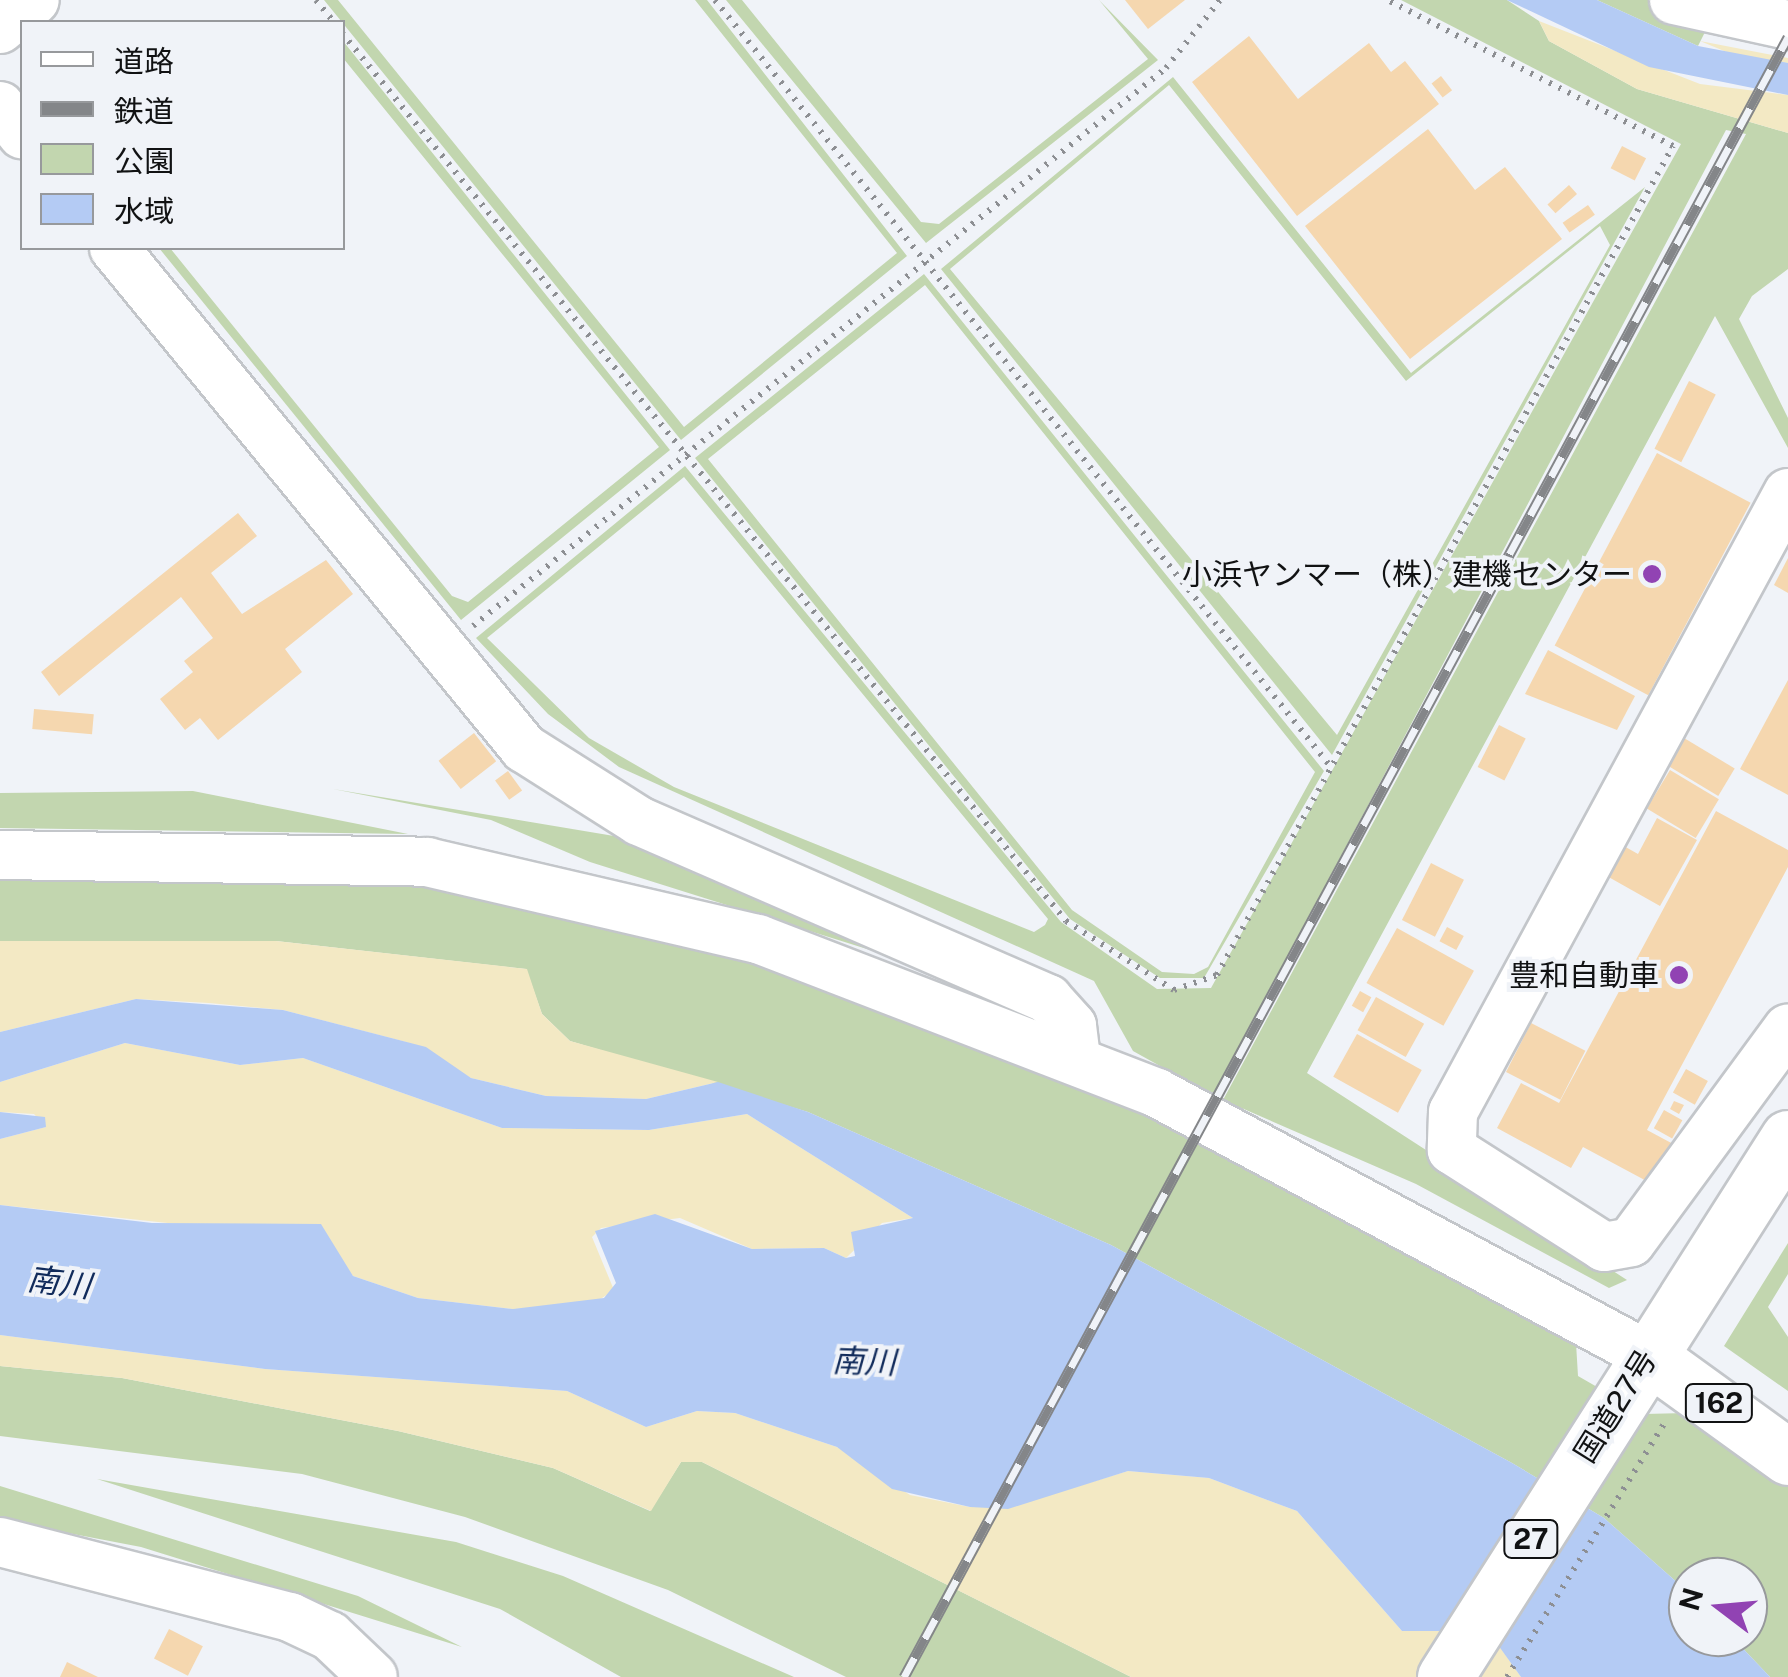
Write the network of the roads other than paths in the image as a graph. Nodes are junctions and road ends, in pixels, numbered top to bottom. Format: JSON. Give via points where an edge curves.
{"nodes":[{"id":1,"x":35,"y":0,"type":"edge"},
{"id":2,"x":1674,"y":0,"type":"edge"},
{"id":3,"x":1788,"y":25,"type":"edge"},
{"id":4,"x":0,"y":28,"type":"edge"},
{"id":5,"x":0,"y":106,"type":"edge"},
{"id":6,"x":20,"y":131,"type":"edge"},
{"id":7,"x":116,"y":250,"type":"edge"},
{"id":8,"x":1788,"y":492,"type":"edge"},
{"id":9,"x":0,"y":855,"type":"edge"},
{"id":10,"x":1788,"y":1028,"type":"edge"},
{"id":11,"x":1076,"y":1060,"type":"junction"},
{"id":12,"x":1788,"y":1138,"type":"edge"},
{"id":13,"x":1646,"y":1355,"type":"junction"},
{"id":14,"x":1788,"y":1458,"type":"edge"},
{"id":15,"x":0,"y":1542,"type":"edge"},
{"id":16,"x":373,"y":1677,"type":"edge"},
{"id":17,"x":1445,"y":1677,"type":"edge"}],
"edges":[{"from":1,"to":4,"type":"street"},
{"from":2,"to":3,"type":"street"},
{"from":5,"to":6,"type":"street"},
{"from":7,"to":11,"type":"street","via":[[524,748],[578,789],[1048,999],[1072,1026]]},
{"from":8,"to":10,"type":"street","via":[[1453,1112],[1452,1150],[1604,1247],[1631,1242]]},
{"from":9,"to":11,"type":"street","via":[[338,855],[484,870],[758,939]]},
{"from":11,"to":13,"type":"street","via":[[1208,1118]]},
{"from":12,"to":13,"type":"highway","name":"国道27号","number":"27"},
{"from":13,"to":14,"type":"highway","number":"162"},
{"from":13,"to":17,"type":"highway","name":"国道27号","number":"27"},
{"from":15,"to":16,"type":"street","via":[[290,1617],[330,1636]]}]}
